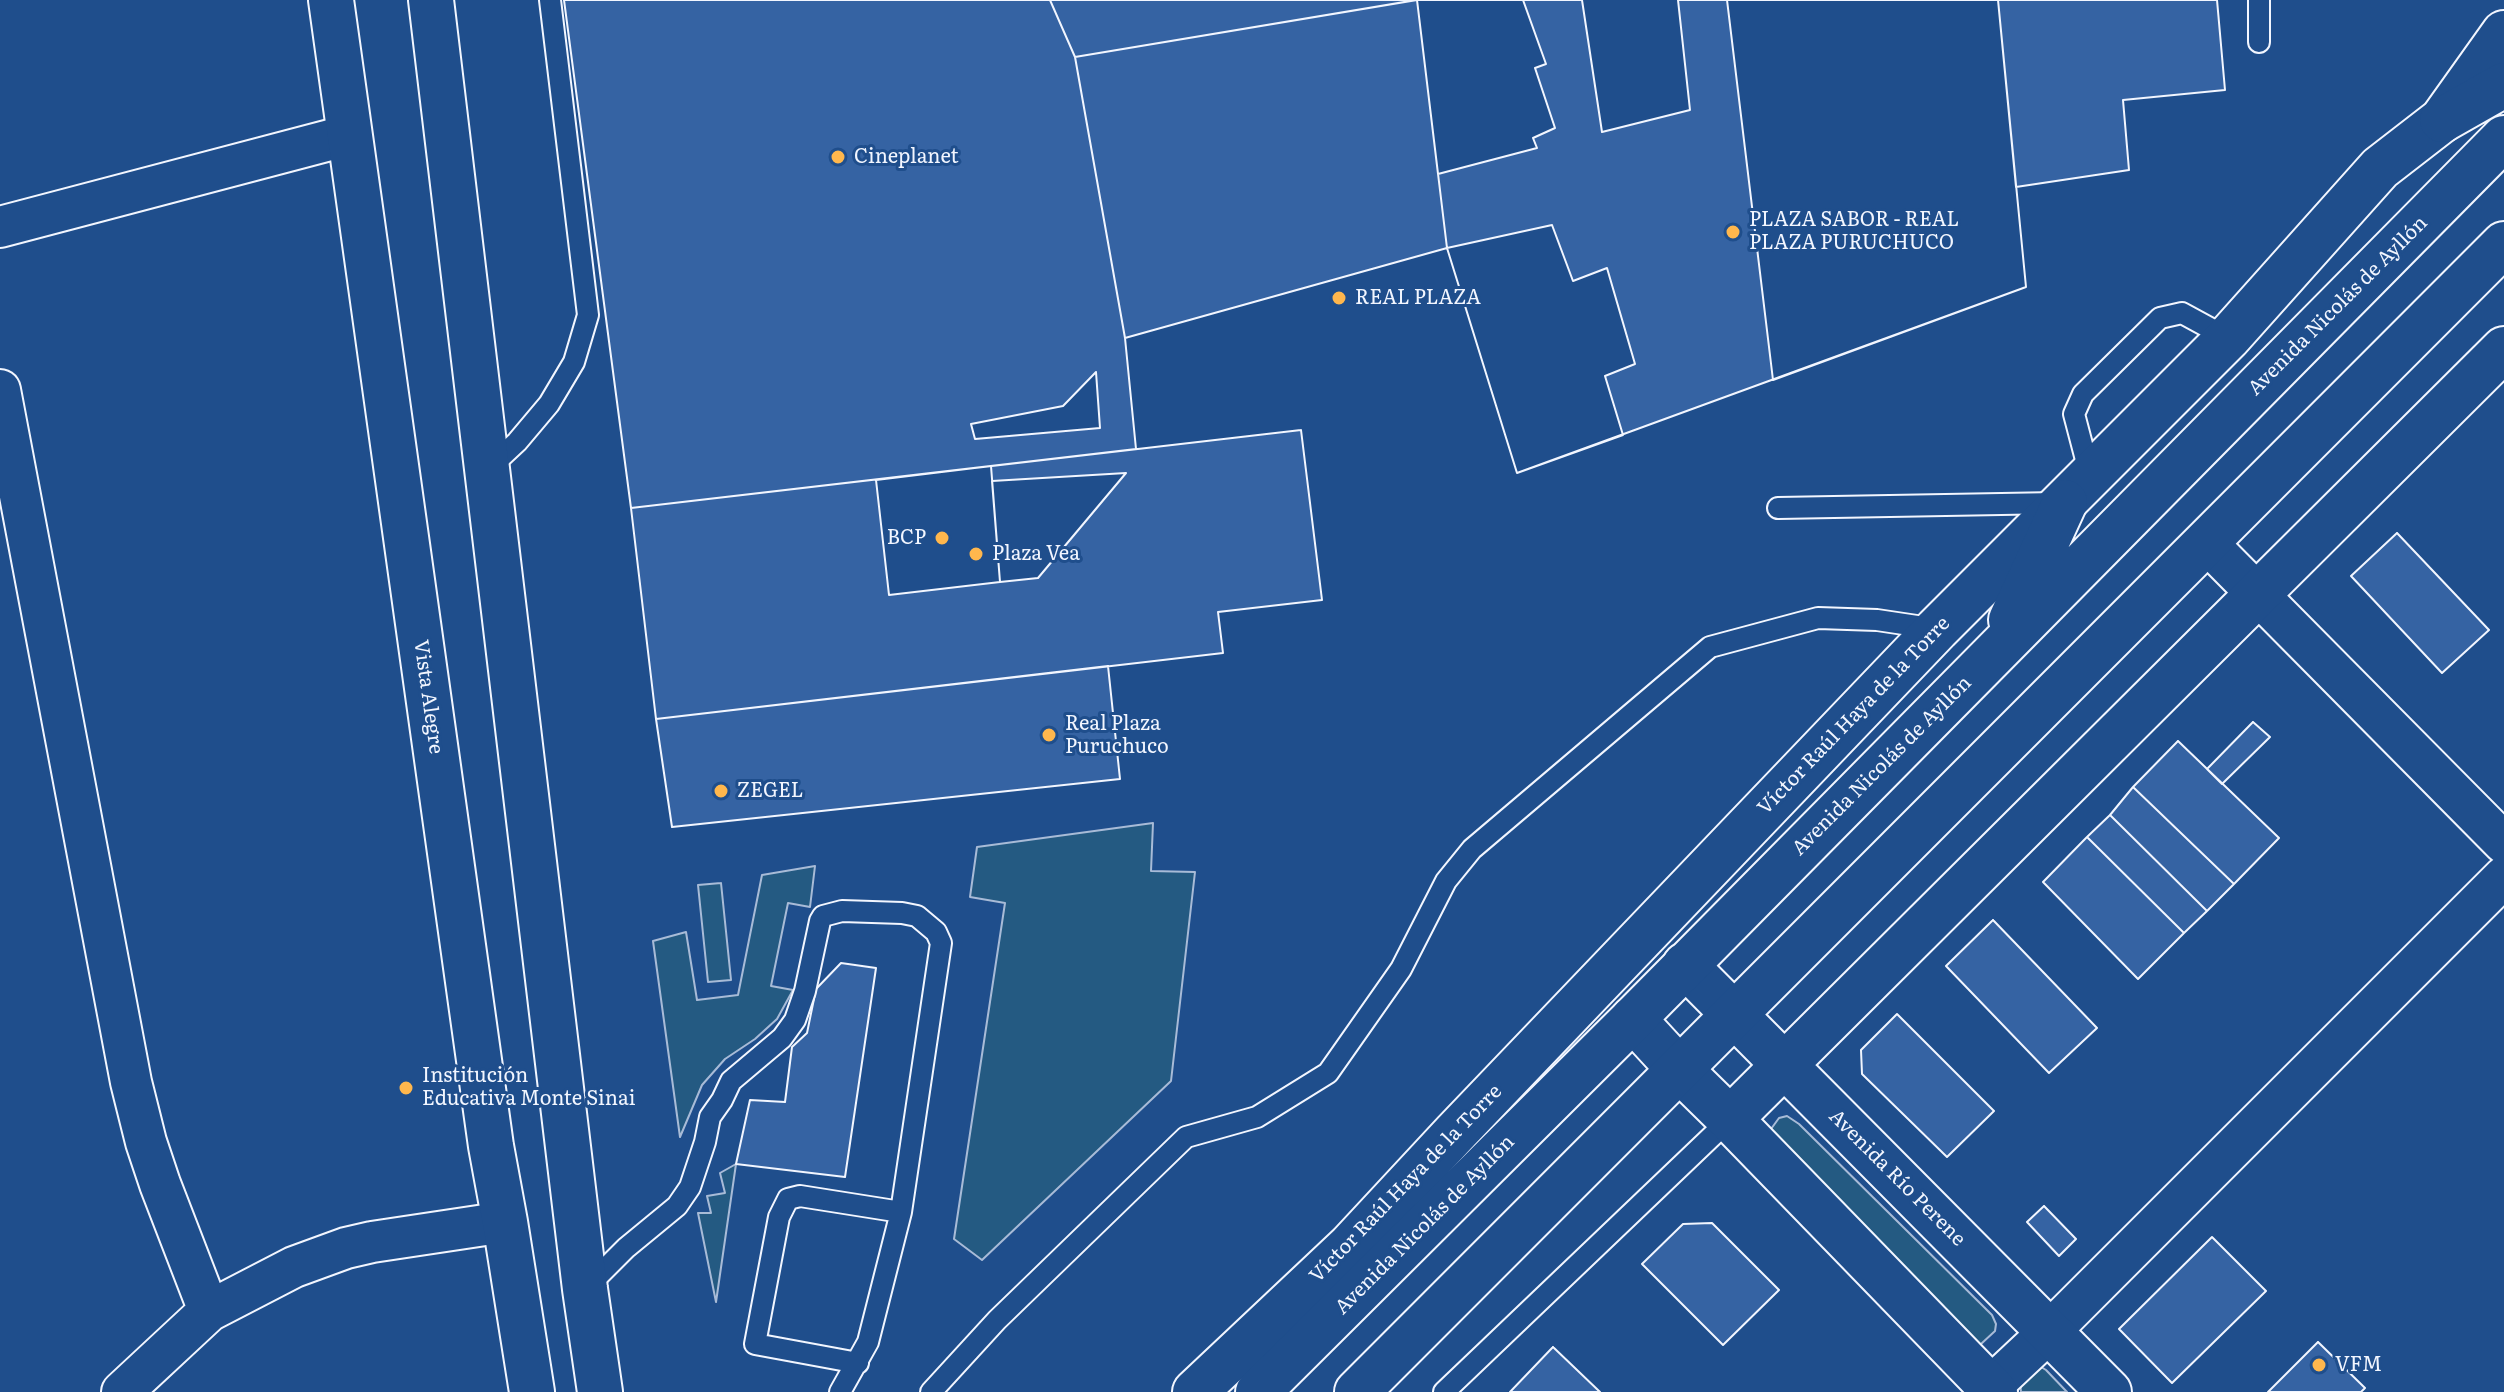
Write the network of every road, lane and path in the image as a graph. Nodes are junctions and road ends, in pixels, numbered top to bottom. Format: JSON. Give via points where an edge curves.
{"nodes":[{"id":1,"x":331,"y":0,"type":"edge"},
{"id":2,"x":431,"y":0,"type":"edge"},
{"id":3,"x":550,"y":0,"type":"edge"},
{"id":4,"x":2259,"y":0,"type":"edge"},
{"id":5,"x":2504,"y":33,"type":"edge"},
{"id":6,"x":2259,"y":42,"type":"dead end"},
{"id":7,"x":2504,"y":85,"type":"edge"},
{"id":8,"x":2442,"y":120,"type":"junction"},
{"id":9,"x":349,"y":135,"type":"junction"},
{"id":10,"x":2504,"y":138,"type":"edge"},
{"id":11,"x":0,"y":227,"type":"edge"},
{"id":12,"x":2504,"y":244,"type":"edge"},
{"id":13,"x":2228,"y":338,"type":"junction"},
{"id":14,"x":2504,"y":349,"type":"edge"},
{"id":15,"x":0,"y":390,"type":"edge"},
{"id":16,"x":487,"y":470,"type":"junction"},
{"id":17,"x":2078,"y":490,"type":"junction"},
{"id":18,"x":1778,"y":508,"type":"dead end"},
{"id":19,"x":2206,"y":542,"type":"junction"},
{"id":20,"x":2258,"y":594,"type":"junction"},
{"id":21,"x":1937,"y":629,"type":"junction"},
{"id":22,"x":1998,"y":649,"type":"junction"},
{"id":23,"x":2504,"y":843,"type":"edge"},
{"id":24,"x":2504,"y":877,"type":"edge"},
{"id":25,"x":1685,"y":965,"type":"junction"},
{"id":26,"x":1733,"y":1016,"type":"junction"},
{"id":27,"x":1633,"y":1019,"type":"junction"},
{"id":28,"x":1784,"y":1064,"type":"junction"},
{"id":29,"x":1679,"y":1069,"type":"junction"},
{"id":30,"x":1730,"y":1119,"type":"junction"},
{"id":31,"x":901,"y":1212,"type":"junction"},
{"id":32,"x":505,"y":1222,"type":"junction"},
{"id":33,"x":585,"y":1289,"type":"junction"},
{"id":34,"x":517,"y":1297,"type":"junction"},
{"id":35,"x":209,"y":1311,"type":"junction"},
{"id":36,"x":2049,"y":1332,"type":"junction"},
{"id":37,"x":858,"y":1363,"type":"junction"},
{"id":38,"x":604,"y":1382,"type":"edge"},
{"id":39,"x":1990,"y":1390,"type":"edge"},
{"id":40,"x":122,"y":1392,"type":"edge"},
{"id":41,"x":532,"y":1392,"type":"edge"},
{"id":42,"x":840,"y":1392,"type":"edge"},
{"id":43,"x":931,"y":1392,"type":"edge"},
{"id":44,"x":1195,"y":1392,"type":"edge"},
{"id":45,"x":1258,"y":1392,"type":"edge"},
{"id":46,"x":1357,"y":1392,"type":"edge"},
{"id":47,"x":1444,"y":1392,"type":"edge"},
{"id":48,"x":2109,"y":1392,"type":"edge"}],
"edges":[{"from":1,"to":9,"type":"street","name":"Vista Alegre"},
{"from":2,"to":16,"type":"street"},
{"from":3,"to":16,"type":"lane","via":[[588,315],[574,362],[549,404]]},
{"from":4,"to":6,"type":"lane"},
{"from":5,"to":8,"type":"street","name":"Víctor Raúl Haya de la Torre"},
{"from":7,"to":8,"type":"street"},
{"from":8,"to":13,"type":"street","name":"Víctor Raúl Haya de la Torre","via":[[2380,168]]},
{"from":9,"to":11,"type":"street"},
{"from":9,"to":32,"type":"street","name":"Vista Alegre"},
{"from":10,"to":22,"type":"street","name":"Avenida Nicolás de Ayllón"},
{"from":12,"to":19,"type":"street"},
{"from":13,"to":17,"type":"street","name":"Víctor Raúl Haya de la Torre"},
{"from":13,"to":17,"type":"lane","via":[[2182,313],[2160,318],[2083,394],[2074,414]]},
{"from":14,"to":20,"type":"street"},
{"from":15,"to":35,"type":"street","via":[[131,1082],[160,1184]]},
{"from":16,"to":33,"type":"street"},
{"from":17,"to":18,"type":"lane"},
{"from":17,"to":21,"type":"street","name":"Víctor Raúl Haya de la Torre"},
{"from":17,"to":22,"type":"street"},
{"from":19,"to":20,"type":"street"},
{"from":19,"to":26,"type":"street"},
{"from":20,"to":23,"type":"street"},
{"from":20,"to":28,"type":"street"},
{"from":21,"to":43,"type":"lane","via":[[1818,618],[1710,647],[1472,849],[1446,881],[1401,969],[1328,1073],[1257,1117],[1186,1137],[997,1320]]},
{"from":21,"to":44,"type":"street","name":"Víctor Raúl Haya de la Torre","via":[[1350,1246]]},
{"from":22,"to":25,"type":"street","name":"Avenida Nicolás de Ayllón"},
{"from":24,"to":36,"type":"street"},
{"from":25,"to":26,"type":"street","name":"Avenida Río Perene"},
{"from":25,"to":27,"type":"street","name":"Avenida Nicolás de Ayllón"},
{"from":26,"to":28,"type":"street","name":"Avenida Río Perene"},
{"from":26,"to":29,"type":"street"},
{"from":27,"to":29,"type":"street"},
{"from":27,"to":45,"type":"street","name":"Avenida Nicolás de Ayllón"},
{"from":28,"to":30,"type":"street"},
{"from":28,"to":36,"type":"street","name":"Avenida Río Perene"},
{"from":29,"to":30,"type":"street"},
{"from":29,"to":46,"type":"street"},
{"from":30,"to":39,"type":"street"},
{"from":30,"to":47,"type":"lane"},
{"from":31,"to":33,"type":"lane","via":[[941,943],[931,927],[911,914],[835,911],[820,921],[795,1020],[782,1038],[731,1081],[710,1117],[690,1187],[677,1206]]},
{"from":31,"to":37,"type":"lane"},
{"from":31,"to":37,"type":"lane","via":[[800,1196],[788,1199],[779,1217],[755,1344]]},
{"from":32,"to":34,"type":"street","name":"Vista Alegre"},
{"from":32,"to":35,"type":"street","via":[[346,1248],[294,1267]]},
{"from":33,"to":34,"type":"street"},
{"from":33,"to":38,"type":"street"},
{"from":34,"to":41,"type":"street","name":"Vista Alegre"},
{"from":35,"to":40,"type":"street"},
{"from":36,"to":39,"type":"street"},
{"from":36,"to":48,"type":"street","name":"Avenida Río Perene"},
{"from":37,"to":42,"type":"lane"}]}
